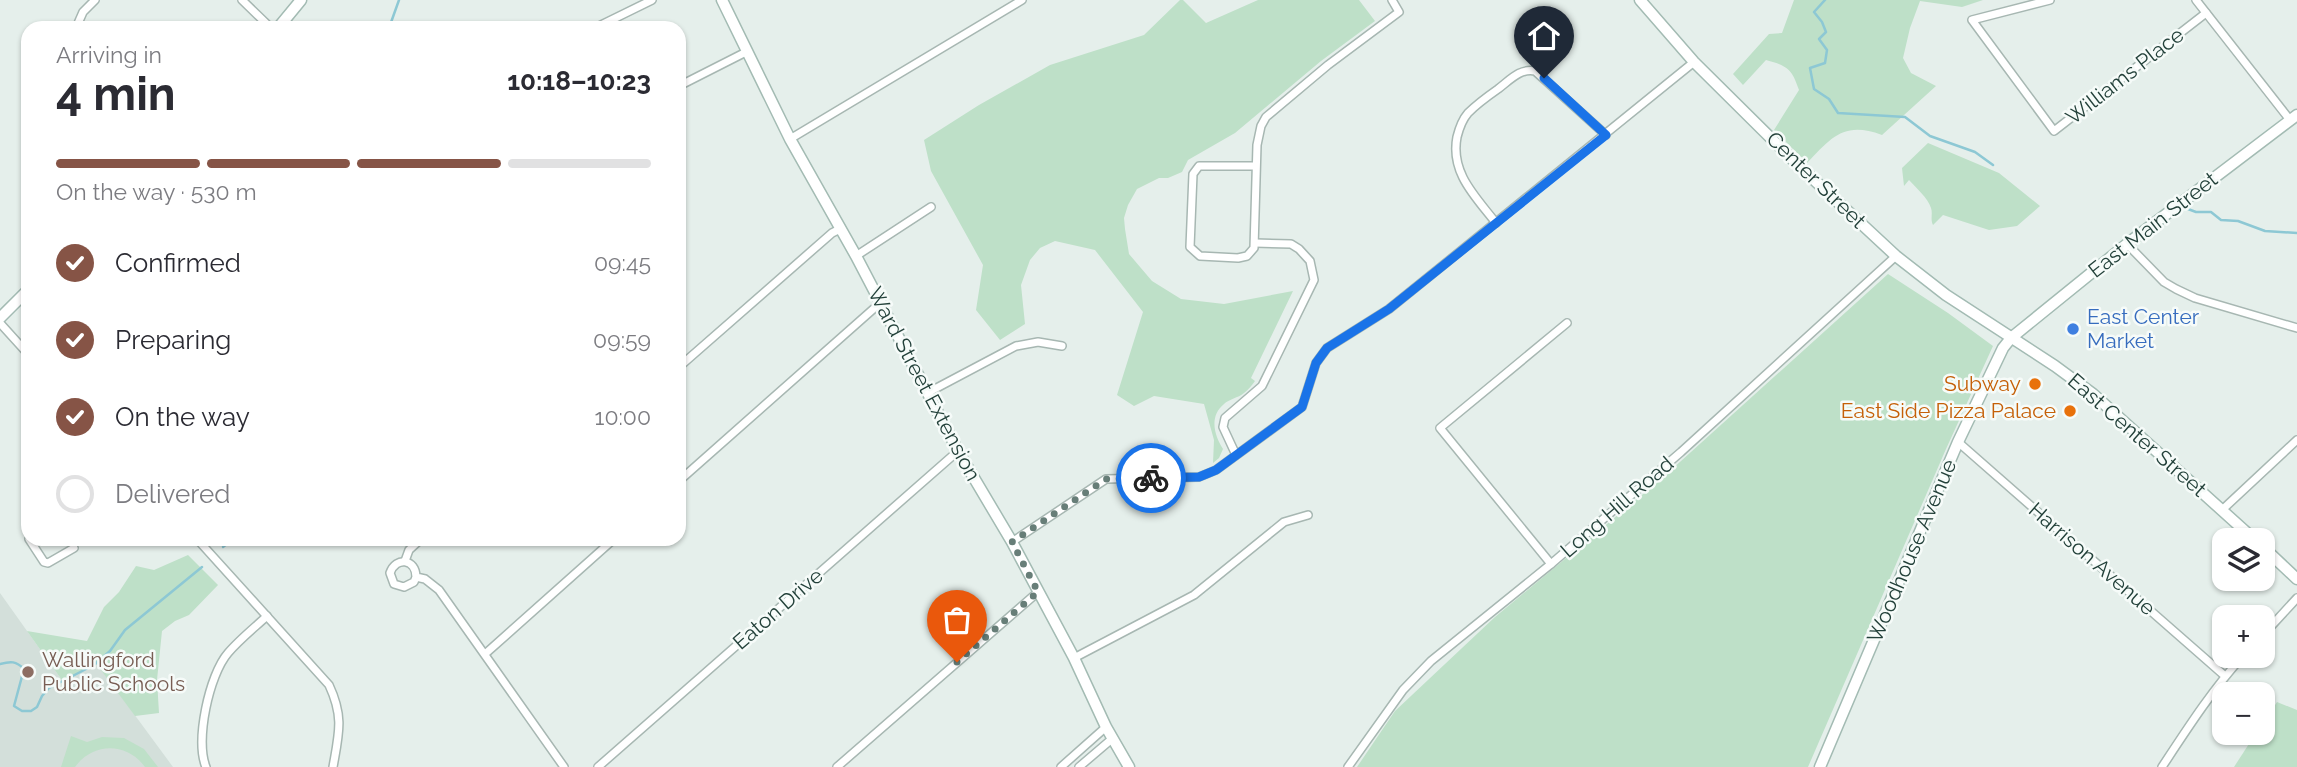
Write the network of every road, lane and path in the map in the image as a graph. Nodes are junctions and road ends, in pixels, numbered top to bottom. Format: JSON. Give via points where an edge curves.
{"nodes":[{"id":1,"x":95,"y":0,"type":"edge"},
{"id":2,"x":242,"y":0,"type":"edge"},
{"id":3,"x":301,"y":0,"type":"edge"},
{"id":4,"x":652,"y":0,"type":"edge"},
{"id":5,"x":722,"y":0,"type":"edge"},
{"id":6,"x":1022,"y":0,"type":"edge"},
{"id":7,"x":1392,"y":0,"type":"edge"},
{"id":8,"x":1640,"y":0,"type":"edge"},
{"id":9,"x":2050,"y":0,"type":"edge"},
{"id":10,"x":2196,"y":0,"type":"edge"},
{"id":11,"x":2206,"y":13,"type":"junction"},
{"id":12,"x":79,"y":21,"type":"edge"},
{"id":13,"x":264,"y":21,"type":"edge"},
{"id":14,"x":284,"y":21,"type":"edge"},
{"id":15,"x":609,"y":21,"type":"edge"},
{"id":16,"x":748,"y":51,"type":"junction"},
{"id":17,"x":1694,"y":62,"type":"junction"},
{"id":18,"x":686,"y":82,"type":"edge"},
{"id":19,"x":2293,"y":117,"type":"edge"},
{"id":20,"x":1606,"y":135,"type":"junction"},
{"id":21,"x":790,"y":139,"type":"junction"},
{"id":22,"x":1256,"y":166,"type":"junction"},
{"id":23,"x":932,"y":207,"type":"dead end"},
{"id":24,"x":1496,"y":223,"type":"junction"},
{"id":25,"x":841,"y":229,"type":"junction"},
{"id":26,"x":1255,"y":243,"type":"junction"},
{"id":27,"x":2127,"y":244,"type":"junction"},
{"id":28,"x":856,"y":256,"type":"junction"},
{"id":29,"x":1896,"y":256,"type":"junction"},
{"id":30,"x":21,"y":298,"type":"edge"},
{"id":31,"x":879,"y":304,"type":"junction"},
{"id":32,"x":0,"y":321,"type":"edge"},
{"id":33,"x":1567,"y":323,"type":"dead end"},
{"id":34,"x":2297,"y":328,"type":"edge"},
{"id":35,"x":2011,"y":338,"type":"junction"},
{"id":36,"x":21,"y":346,"type":"edge"},
{"id":37,"x":1062,"y":346,"type":"dead end"},
{"id":38,"x":686,"y":360,"type":"edge"},
{"id":39,"x":929,"y":392,"type":"junction"},
{"id":40,"x":2297,"y":440,"type":"edge"},
{"id":41,"x":1958,"y":442,"type":"junction"},
{"id":42,"x":958,"y":451,"type":"junction"},
{"id":43,"x":1236,"y":455,"type":"junction"},
{"id":44,"x":686,"y":475,"type":"edge"},
{"id":45,"x":2222,"y":510,"type":"junction"},
{"id":46,"x":1308,"y":515,"type":"dead end"},
{"id":47,"x":2242,"y":528,"type":"edge"},
{"id":48,"x":1012,"y":542,"type":"junction"},
{"id":49,"x":34,"y":546,"type":"edge"},
{"id":50,"x":203,"y":546,"type":"edge"},
{"id":51,"x":413,"y":546,"type":"edge"},
{"id":52,"x":606,"y":546,"type":"edge"},
{"id":53,"x":74,"y":548,"type":"dead end"},
{"id":54,"x":2275,"y":558,"type":"edge"},
{"id":55,"x":405,"y":561,"type":"junction"},
{"id":56,"x":1551,"y":564,"type":"junction"},
{"id":57,"x":416,"y":577,"type":"junction"},
{"id":58,"x":2297,"y":579,"type":"edge"},
{"id":59,"x":1038,"y":592,"type":"junction"},
{"id":60,"x":2297,"y":598,"type":"edge"},
{"id":61,"x":267,"y":616,"type":"junction"},
{"id":62,"x":2275,"y":622,"type":"edge"},
{"id":63,"x":485,"y":654,"type":"junction"},
{"id":64,"x":1074,"y":658,"type":"junction"},
{"id":65,"x":2232,"y":668,"type":"edge"},
{"id":66,"x":2225,"y":676,"type":"junction"},
{"id":67,"x":1107,"y":727,"type":"junction"},
{"id":68,"x":1112,"y":738,"type":"junction"},
{"id":69,"x":206,"y":767,"type":"edge"},
{"id":70,"x":333,"y":767,"type":"edge"},
{"id":71,"x":565,"y":767,"type":"edge"},
{"id":72,"x":598,"y":767,"type":"edge"},
{"id":73,"x":837,"y":767,"type":"edge"},
{"id":74,"x":1061,"y":767,"type":"edge"},
{"id":75,"x":1079,"y":767,"type":"edge"},
{"id":76,"x":1129,"y":767,"type":"edge"},
{"id":77,"x":1348,"y":767,"type":"edge"},
{"id":78,"x":1820,"y":767,"type":"edge"},
{"id":79,"x":2162,"y":767,"type":"edge"}],
"edges":[{"from":1,"to":12,"type":"street"},
{"from":2,"to":13,"type":"street"},
{"from":3,"to":14,"type":"main road"},
{"from":4,"to":15,"type":"street"},
{"from":5,"to":16,"type":"main road","name":"Ward Street Extension"},
{"from":6,"to":21,"type":"street"},
{"from":7,"to":22,"type":"street","via":[[1399,12],[1266,117],[1258,138]]},
{"from":8,"to":17,"type":"main road","name":"Center Street"},
{"from":9,"to":11,"type":"street","name":"Williams Place","via":[[1972,20],[2053,131]]},
{"from":10,"to":11,"type":"street"},
{"from":11,"to":19,"type":"street"},
{"from":16,"to":18,"type":"street"},
{"from":16,"to":21,"type":"main road","name":"Ward Street Extension"},
{"from":17,"to":20,"type":"street"},
{"from":17,"to":29,"type":"main road","name":"Center Street"},
{"from":19,"to":27,"type":"main road","name":"East Main Street"},
{"from":20,"to":24,"type":"street"},
{"from":20,"to":24,"type":"street","via":[[1535,71],[1522,71],[1481,101],[1461,124],[1456,160],[1463,179]]},
{"from":21,"to":25,"type":"main road","name":"Ward Street Extension"},
{"from":22,"to":26,"type":"street"},
{"from":22,"to":26,"type":"street","via":[[1199,166],[1193,174],[1190,247],[1200,256],[1238,258],[1248,254]]},
{"from":23,"to":28,"type":"street"},
{"from":24,"to":43,"type":"street","via":[[1389,309],[1327,348],[1316,363],[1302,407]]},
{"from":25,"to":28,"type":"main road","name":"Ward Street Extension"},
{"from":25,"to":38,"type":"street"},
{"from":26,"to":43,"type":"street","via":[[1299,248],[1310,261],[1314,280],[1262,386],[1225,418],[1223,427]]},
{"from":27,"to":34,"type":"street","via":[[2176,289]]},
{"from":27,"to":35,"type":"main road","name":"East Main Street"},
{"from":28,"to":31,"type":"main road","name":"Ward Street Extension"},
{"from":29,"to":35,"type":"main road","name":"Center Street"},
{"from":29,"to":56,"type":"street","name":"Long Hill Road"},
{"from":30,"to":32,"type":"main road"},
{"from":31,"to":39,"type":"main road","name":"Ward Street Extension"},
{"from":31,"to":44,"type":"street"},
{"from":32,"to":36,"type":"street"},
{"from":33,"to":56,"type":"street","via":[[1440,428]]},
{"from":35,"to":41,"type":"main road","name":"Woodhouse Avenue"},
{"from":35,"to":45,"type":"main road","name":"East Center Street","via":[[2093,394]]},
{"from":37,"to":39,"type":"street","via":[[1038,342],[1016,346]]},
{"from":39,"to":42,"type":"main road","name":"Ward Street Extension"},
{"from":40,"to":45,"type":"street"},
{"from":41,"to":66,"type":"street","name":"Harrison Avenue"},
{"from":41,"to":78,"type":"main road","name":"Woodhouse Avenue"},
{"from":42,"to":48,"type":"main road","name":"Ward Street Extension"},
{"from":42,"to":72,"type":"street","name":"Eaton Drive"},
{"from":43,"to":48,"type":"street","via":[[1199,477],[1106,479]]},
{"from":45,"to":47,"type":"main road","name":"East Center Street"},
{"from":46,"to":64,"type":"street","via":[[1284,522],[1194,595]]},
{"from":48,"to":59,"type":"main road","name":"Ward Street Extension"},
{"from":49,"to":53,"type":"street","via":[[48,563]]},
{"from":50,"to":61,"type":"street"},
{"from":51,"to":55,"type":"street"},
{"from":52,"to":63,"type":"street"},
{"from":54,"to":58,"type":"main road"},
{"from":55,"to":57,"type":"street","via":[[413,565]]},
{"from":55,"to":57,"type":"street","via":[[392,568],[391,579],[404,587]]},
{"from":56,"to":77,"type":"street","name":"Long Hill Road","via":[[1431,661],[1403,690]]},
{"from":57,"to":63,"type":"street","via":[[439,590]]},
{"from":59,"to":64,"type":"main road","name":"Ward Street Extension"},
{"from":59,"to":73,"type":"street"},
{"from":60,"to":62,"type":"street"},
{"from":61,"to":69,"type":"street","via":[[216,671],[201,747]]},
{"from":61,"to":70,"type":"street","via":[[321,675],[338,704]]},
{"from":63,"to":71,"type":"street"},
{"from":64,"to":67,"type":"main road","name":"Ward Street Extension"},
{"from":65,"to":66,"type":"street"},
{"from":66,"to":79,"type":"street"},
{"from":67,"to":68,"type":"main road","name":"Ward Street Extension"},
{"from":67,"to":74,"type":"street"},
{"from":68,"to":75,"type":"street"},
{"from":68,"to":76,"type":"main road","name":"Ward Street Extension"}]}
